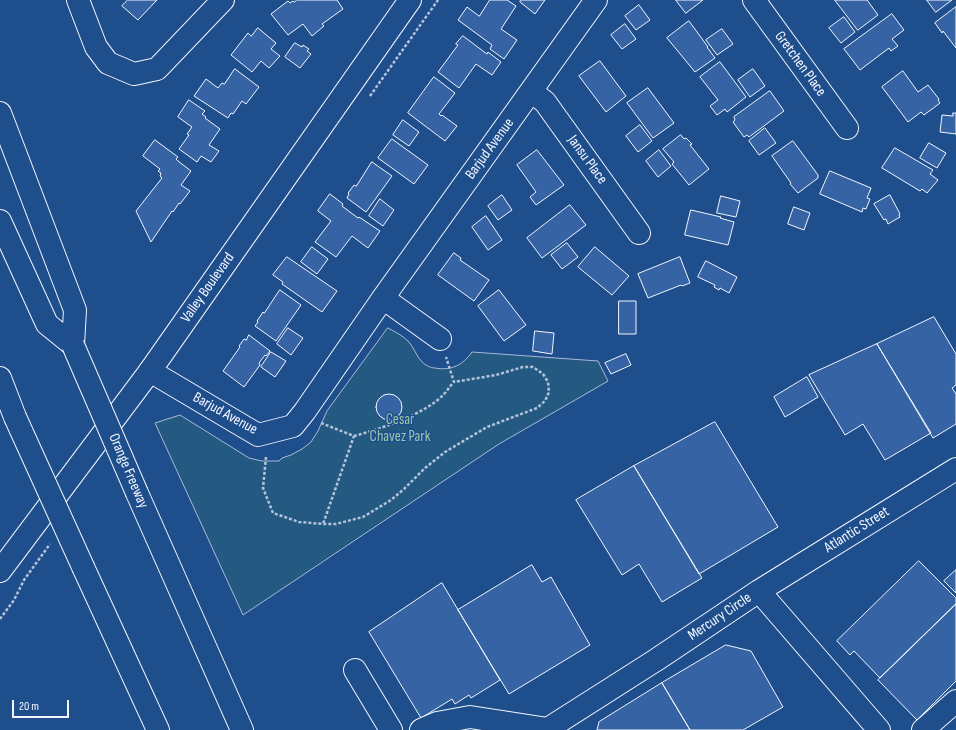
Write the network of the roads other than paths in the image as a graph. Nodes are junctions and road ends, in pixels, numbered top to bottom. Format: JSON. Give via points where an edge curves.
{"nodes":[{"id":1,"x":78,"y":0,"type":"edge"},
{"id":2,"x":224,"y":0,"type":"edge"},
{"id":3,"x":410,"y":0,"type":"edge"},
{"id":4,"x":596,"y":0,"type":"edge"},
{"id":5,"x":754,"y":0,"type":"edge"},
{"id":6,"x":531,"y":91,"type":"junction"},
{"id":7,"x":0,"y":113,"type":"edge"},
{"id":8,"x":847,"y":128,"type":"dead end"},
{"id":9,"x":0,"y":221,"type":"edge"},
{"id":10,"x":639,"y":232,"type":"dead end"},
{"id":11,"x":383,"y":298,"type":"junction"},
{"id":12,"x":440,"y":339,"type":"road end"},
{"id":13,"x":73,"y":345,"type":"junction"},
{"id":14,"x":150,"y":371,"type":"junction"},
{"id":15,"x":0,"y":378,"type":"edge"},
{"id":16,"x":956,"y":469,"type":"edge"},
{"id":17,"x":0,"y":571,"type":"edge"},
{"id":18,"x":759,"y":591,"type":"junction"},
{"id":19,"x":355,"y":670,"type":"dead end"},
{"id":20,"x":956,"y":701,"type":"edge"},
{"id":21,"x":158,"y":730,"type":"edge"},
{"id":22,"x":242,"y":730,"type":"edge"},
{"id":23,"x":391,"y":730,"type":"edge"},
{"id":24,"x":421,"y":730,"type":"edge"},
{"id":25,"x":547,"y":730,"type":"edge"},
{"id":26,"x":879,"y":730,"type":"edge"},
{"id":27,"x":923,"y":730,"type":"edge"}],
"edges":[{"from":1,"to":2,"type":"main road","via":[[96,47],[108,63],[134,74],[157,69]]},
{"from":3,"to":14,"type":"main road","name":"Valley Boulevard"},
{"from":4,"to":6,"type":"main road","name":"Barjud Avenue"},
{"from":5,"to":8,"type":"main road","name":"Gretchen Place"},
{"from":6,"to":10,"type":"main road","name":"Jansu Place","via":[[545,102]]},
{"from":6,"to":11,"type":"main road","name":"Barjud Avenue"},
{"from":7,"to":13,"type":"main road","via":[[75,310]]},
{"from":9,"to":13,"type":"main road","name":"Orange Freeway","via":[[47,324]]},
{"from":11,"to":12,"type":"main road"},
{"from":11,"to":14,"type":"main road","name":"Barjud Avenue","via":[[293,426],[258,435]]},
{"from":13,"to":22,"type":"main road","name":"Orange Freeway","bridge":true},
{"from":14,"to":17,"type":"main road","name":"Valley Boulevard"},
{"from":15,"to":21,"type":"main road","bridge":true,"via":[[15,417]]},
{"from":16,"to":18,"type":"main road","name":"Atlantic Street"},
{"from":18,"to":25,"type":"main road","name":"Mercury Circle"},
{"from":18,"to":26,"type":"main road","name":"Mercury Circle"},
{"from":19,"to":23,"type":"main road"},
{"from":20,"to":27,"type":"main road"},
{"from":24,"to":25,"type":"main road","via":[[437,723],[470,717]]}]}
